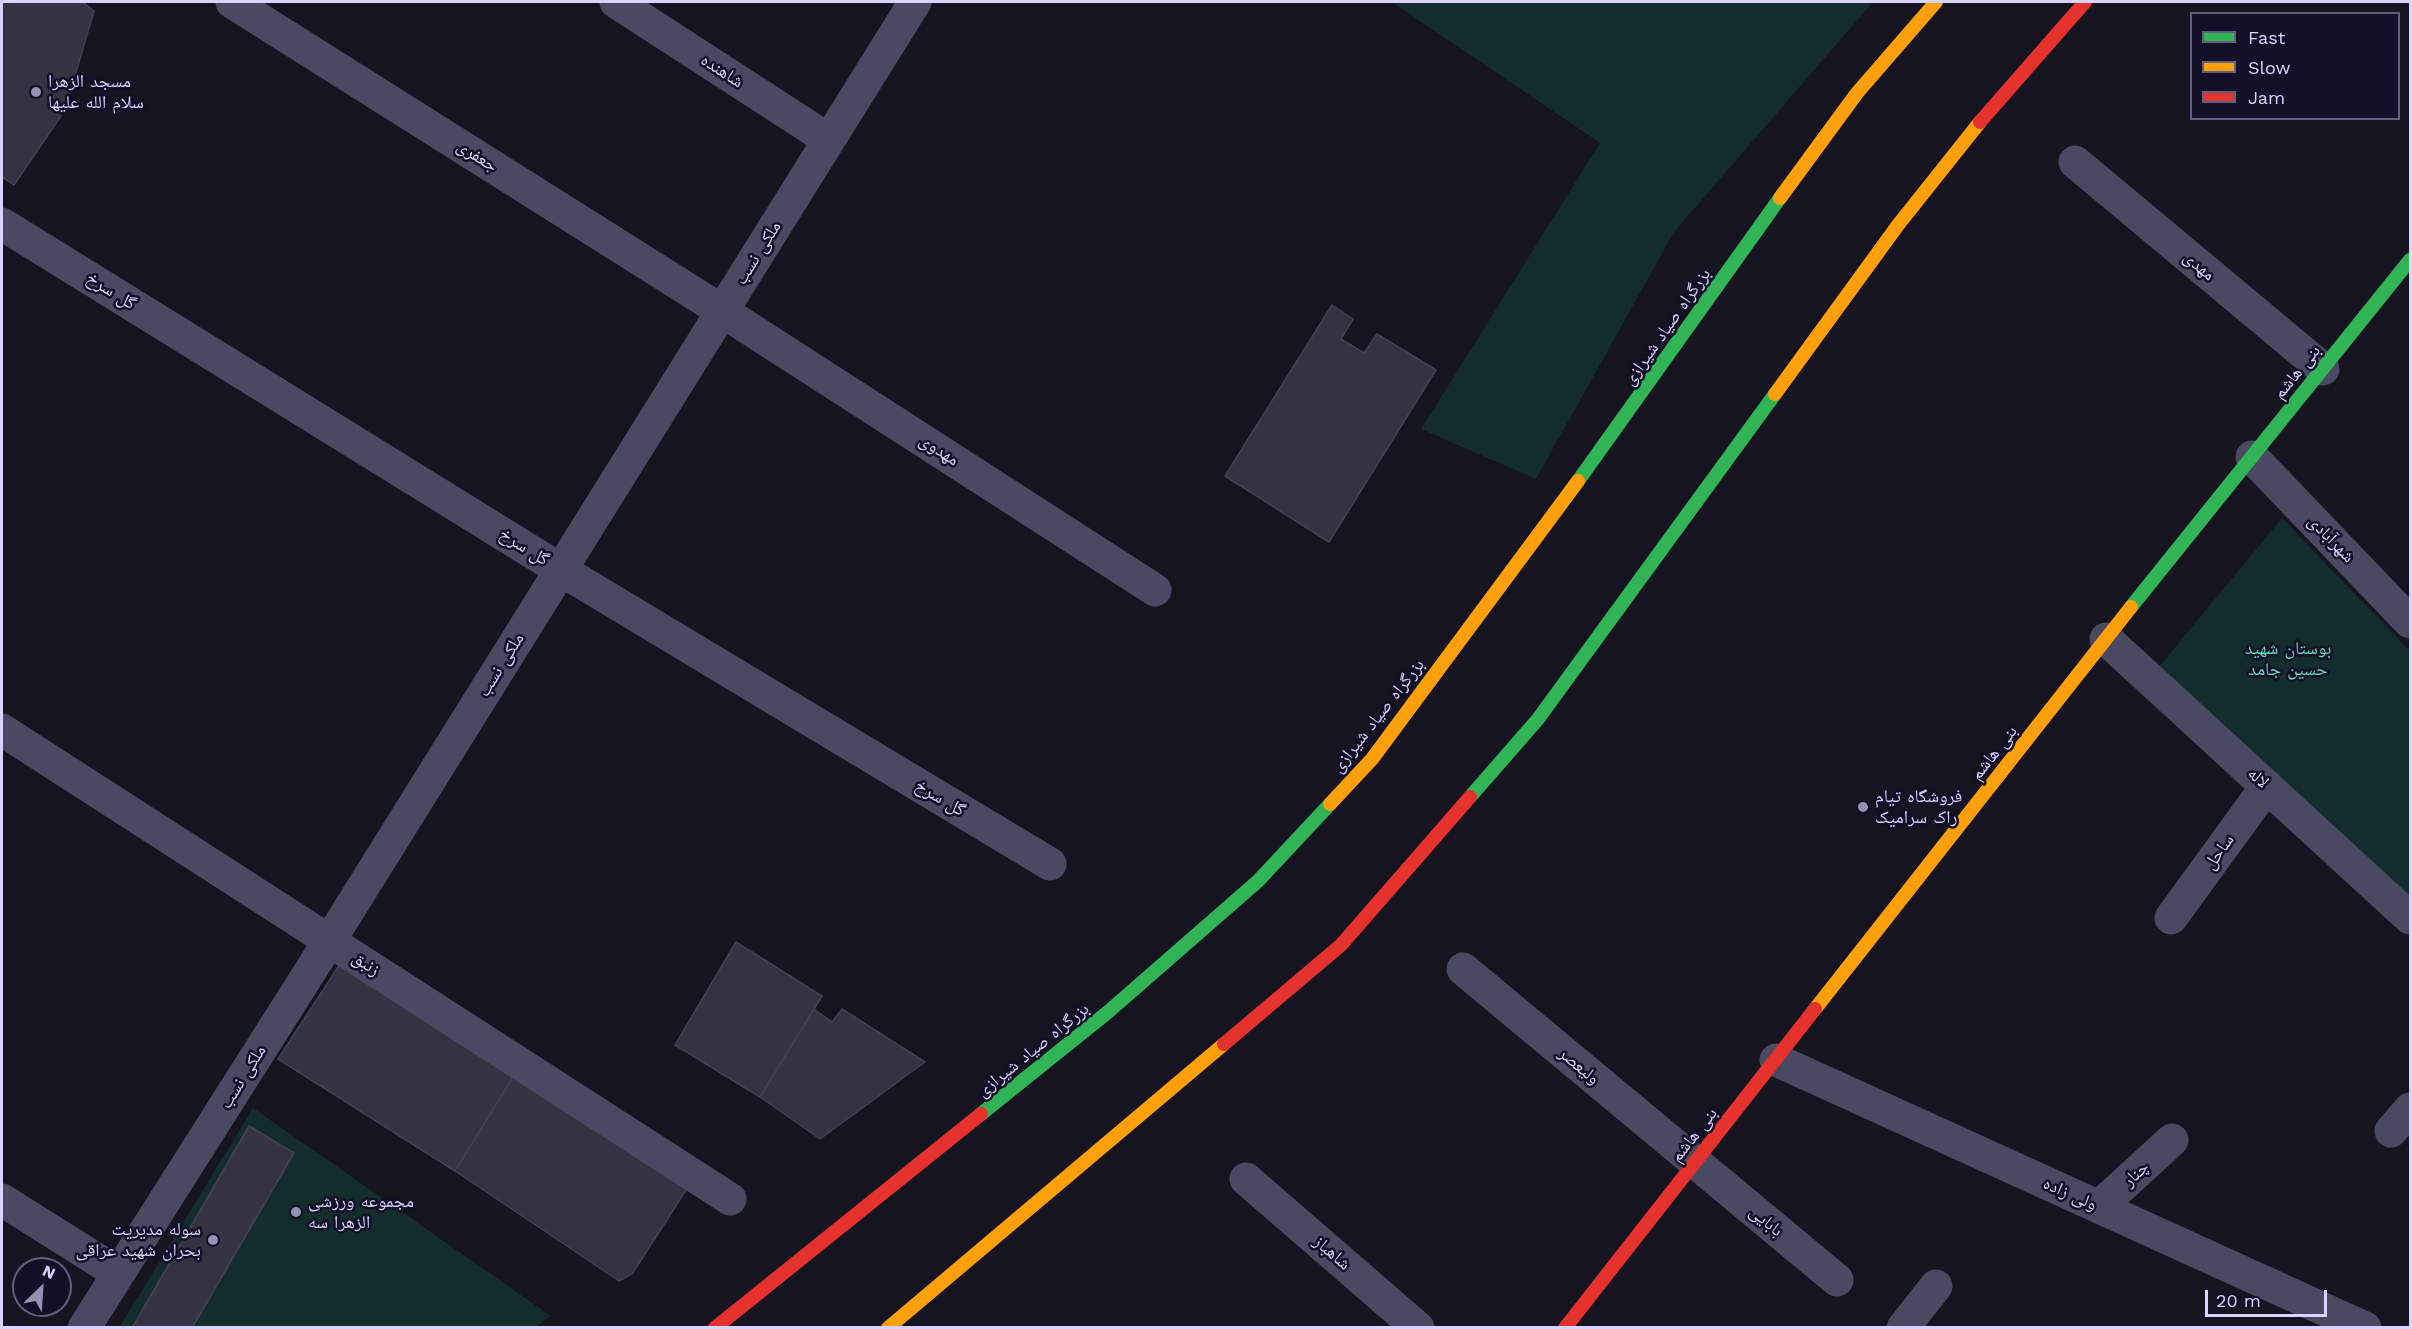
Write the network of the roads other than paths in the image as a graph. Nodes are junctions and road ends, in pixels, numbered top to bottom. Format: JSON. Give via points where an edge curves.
{"nodes":[{"id":1,"x":232,"y":2,"type":"edge"},
{"id":2,"x":616,"y":2,"type":"edge"},
{"id":3,"x":915,"y":2,"type":"edge"},
{"id":4,"x":1936,"y":2,"type":"edge"},
{"id":5,"x":2085,"y":2,"type":"edge"},
{"id":6,"x":829,"y":140,"type":"junction"},
{"id":7,"x":2075,"y":162,"type":"dead end"},
{"id":8,"x":2,"y":224,"type":"edge"},
{"id":9,"x":2410,"y":260,"type":"edge"},
{"id":10,"x":722,"y":311,"type":"junction"},
{"id":11,"x":2323,"y":369,"type":"junction"},
{"id":12,"x":2252,"y":457,"type":"junction"},
{"id":13,"x":561,"y":570,"type":"junction"},
{"id":14,"x":1155,"y":590,"type":"dead end"},
{"id":15,"x":2410,"y":622,"type":"edge"},
{"id":16,"x":2106,"y":639,"type":"junction"},
{"id":17,"x":2,"y":730,"type":"edge"},
{"id":18,"x":2267,"y":786,"type":"junction"},
{"id":19,"x":1050,"y":864,"type":"dead end"},
{"id":20,"x":2171,"y":918,"type":"dead end"},
{"id":21,"x":2410,"y":918,"type":"edge"},
{"id":22,"x":330,"y":940,"type":"junction"},
{"id":23,"x":1463,"y":969,"type":"dead end"},
{"id":24,"x":1776,"y":1060,"type":"junction"},
{"id":25,"x":2172,"y":1140,"type":"dead end"},
{"id":26,"x":1696,"y":1162,"type":"junction"},
{"id":27,"x":1246,"y":1179,"type":"dead end"},
{"id":28,"x":730,"y":1199,"type":"dead end"},
{"id":29,"x":2,"y":1200,"type":"edge"},
{"id":30,"x":2099,"y":1207,"type":"junction"},
{"id":31,"x":118,"y":1273,"type":"junction"},
{"id":32,"x":1837,"y":1280,"type":"dead end"},
{"id":33,"x":1936,"y":1286,"type":"dead end"},
{"id":34,"x":1576,"y":1324,"type":"edge"},
{"id":35,"x":84,"y":1328,"type":"edge"},
{"id":36,"x":715,"y":1328,"type":"edge"},
{"id":37,"x":888,"y":1328,"type":"edge"},
{"id":38,"x":1418,"y":1328,"type":"edge"},
{"id":39,"x":1903,"y":1328,"type":"edge"},
{"id":40,"x":2365,"y":1328,"type":"edge"}],
"edges":[{"from":1,"to":10,"type":"street","name":"جعفری"},
{"from":2,"to":6,"type":"street","name":"شاهنده"},
{"from":3,"to":6,"type":"street","name":"ملکی نسب"},
{"from":4,"to":36,"type":"main road","name":"بزرگراه صیاد شیرازی","via":[[1857,93],[1639,398],[1372,759],[1258,881],[1125,997]]},
{"from":5,"to":37,"type":"main road","via":[[1960,144],[1898,225],[1538,719],[1341,945]]},
{"from":6,"to":10,"type":"street","name":"ملکی نسب"},
{"from":7,"to":11,"type":"street","name":"مهدی"},
{"from":8,"to":13,"type":"street","name":"گل سرخ"},
{"from":9,"to":11,"type":"main road","name":"بنی هاشم"},
{"from":10,"to":13,"type":"street","name":"ملکی نسب"},
{"from":10,"to":14,"type":"street","name":"مهدوی"},
{"from":11,"to":12,"type":"main road","name":"بنی هاشم"},
{"from":12,"to":15,"type":"street","name":"شهرآبادی"},
{"from":12,"to":16,"type":"main road","name":"بنی هاشم"},
{"from":13,"to":19,"type":"street","name":"گل سرخ"},
{"from":13,"to":22,"type":"street","name":"ملکی نسب"},
{"from":16,"to":18,"type":"street","name":"لاله"},
{"from":16,"to":24,"type":"main road","name":"بنی هاشم"},
{"from":17,"to":22,"type":"street","name":"زنبق"},
{"from":18,"to":20,"type":"street","name":"ساحل"},
{"from":18,"to":21,"type":"street","name":"لاله"},
{"from":22,"to":28,"type":"street","name":"زنبق"},
{"from":22,"to":31,"type":"street","name":"ملکی نسب"},
{"from":23,"to":26,"type":"street","name":"ولیعصر"},
{"from":24,"to":26,"type":"main road","name":"بنی هاشم"},
{"from":24,"to":30,"type":"street","name":"ولی زاده"},
{"from":25,"to":30,"type":"street","name":"چنار"},
{"from":26,"to":32,"type":"street","name":"بابایی"},
{"from":26,"to":34,"type":"main road","name":"بنی هاشم"},
{"from":27,"to":38,"type":"street","name":"شاهباز"},
{"from":29,"to":31,"type":"street"},
{"from":30,"to":40,"type":"street","name":"ولی زاده"},
{"from":31,"to":35,"type":"street","name":"ملکی نسب"},
{"from":33,"to":39,"type":"street"}]}
